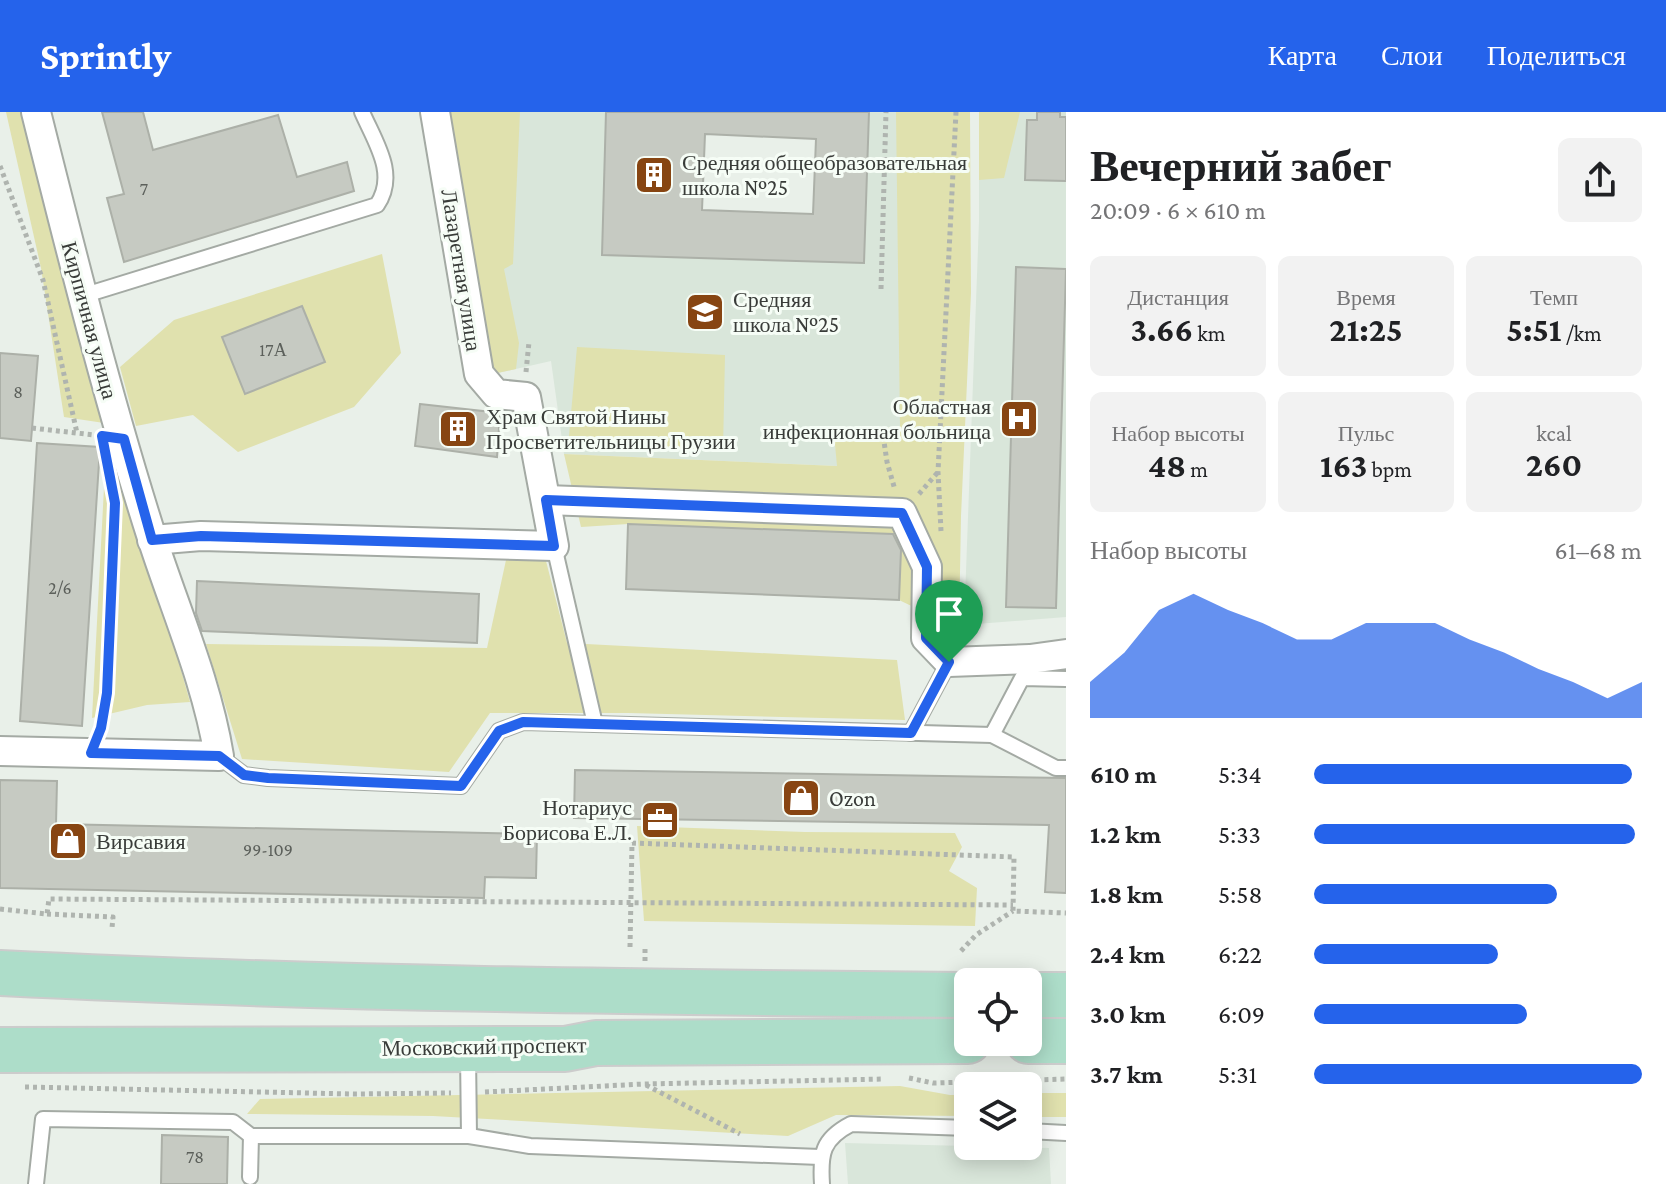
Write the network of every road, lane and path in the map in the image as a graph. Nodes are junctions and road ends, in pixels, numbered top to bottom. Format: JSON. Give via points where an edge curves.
{"nodes":[{"id":1,"x":36,"y":112,"type":"edge"},
{"id":2,"x":362,"y":112,"type":"edge"},
{"id":3,"x":435,"y":112,"type":"edge"},
{"id":4,"x":886,"y":112,"type":"edge"},
{"id":5,"x":956,"y":112,"type":"edge"},
{"id":6,"x":0,"y":166,"type":"edge"},
{"id":7,"x":881,"y":289,"type":"dead end"},
{"id":8,"x":82,"y":296,"type":"junction"},
{"id":9,"x":529,"y":342,"type":"dead end"},
{"id":10,"x":526,"y":367,"type":"dead end"},
{"id":11,"x":32,"y":428,"type":"dead end"},
{"id":12,"x":882,"y":428,"type":"dead end"},
{"id":13,"x":77,"y":433,"type":"junction"},
{"id":14,"x":124,"y":439,"type":"junction"},
{"id":15,"x":546,"y":500,"type":"junction"},
{"id":16,"x":115,"y":503,"type":"dead end"},
{"id":17,"x":902,"y":513,"type":"junction"},
{"id":18,"x":152,"y":540,"type":"junction"},
{"id":19,"x":941,"y":544,"type":"dead end"},
{"id":20,"x":554,"y":546,"type":"junction"},
{"id":21,"x":1066,"y":654,"type":"edge"},
{"id":22,"x":949,"y":662,"type":"junction"},
{"id":23,"x":1026,"y":668,"type":"junction"},
{"id":24,"x":1066,"y":679,"type":"edge"},
{"id":25,"x":595,"y":724,"type":"junction"},
{"id":26,"x":911,"y":733,"type":"junction"},
{"id":27,"x":992,"y":735,"type":"junction"},
{"id":28,"x":0,"y":751,"type":"edge"},
{"id":29,"x":91,"y":753,"type":"junction"},
{"id":30,"x":219,"y":756,"type":"junction"},
{"id":31,"x":1066,"y":768,"type":"edge"},
{"id":32,"x":630,"y":904,"type":"junction"},
{"id":33,"x":1013,"y":908,"type":"junction"},
{"id":34,"x":0,"y":909,"type":"edge"},
{"id":35,"x":1066,"y":913,"type":"edge"},
{"id":36,"x":47,"y":914,"type":"junction"},
{"id":37,"x":112,"y":928,"type":"dead end"},
{"id":38,"x":630,"y":947,"type":"dead end"},
{"id":39,"x":961,"y":951,"type":"dead end"},
{"id":40,"x":3,"y":972,"type":"edge"},
{"id":41,"x":598,"y":990,"type":"junction"},
{"id":42,"x":954,"y":995,"type":"edge"},
{"id":43,"x":1042,"y":995,"type":"edge"},
{"id":44,"x":1066,"y":995,"type":"edge"},
{"id":45,"x":954,"y":1041,"type":"edge"},
{"id":46,"x":1042,"y":1041,"type":"edge"},
{"id":47,"x":1066,"y":1041,"type":"edge"},
{"id":48,"x":596,"y":1043,"type":"junction"},
{"id":49,"x":468,"y":1049,"type":"junction"},
{"id":50,"x":4,"y":1067,"type":"edge"},
{"id":51,"x":1066,"y":1079,"type":"edge"},
{"id":52,"x":468,"y":1092,"type":"junction"},
{"id":53,"x":954,"y":1128,"type":"edge"},
{"id":54,"x":1042,"y":1132,"type":"edge"},
{"id":55,"x":1066,"y":1133,"type":"edge"},
{"id":56,"x":251,"y":1136,"type":"junction"},
{"id":57,"x":469,"y":1136,"type":"junction"},
{"id":58,"x":820,"y":1157,"type":"junction"},
{"id":59,"x":250,"y":1177,"type":"dead end"},
{"id":60,"x":36,"y":1184,"type":"edge"},
{"id":61,"x":822,"y":1184,"type":"edge"}],
"edges":[{"from":1,"to":8,"type":"street","name":"Кирпичная улица"},
{"from":2,"to":8,"type":"lane","via":[[386,168],[386,191],[377,205]]},
{"from":3,"to":15,"type":"street","name":"Лазаретная улица","via":[[479,374],[496,394],[526,397]]},
{"from":4,"to":7,"type":"path"},
{"from":5,"to":19,"type":"path","via":[[938,472]]},
{"from":6,"to":13,"type":"path","via":[[43,280]]},
{"from":8,"to":14,"type":"street","name":"Кирпичная улица"},
{"from":9,"to":10,"type":"path"},
{"from":11,"to":13,"type":"path"},
{"from":12,"to":17,"type":"path"},
{"from":13,"to":14,"type":"path"},
{"from":14,"to":18,"type":"street","name":"Кирпичная улица"},
{"from":15,"to":17,"type":"street"},
{"from":15,"to":20,"type":"street","name":"Лазаретная улица"},
{"from":16,"to":29,"type":"path","via":[[107,693]]},
{"from":17,"to":22,"type":"street","via":[[927,567],[926,638]]},
{"from":18,"to":20,"type":"street","via":[[201,536]]},
{"from":18,"to":30,"type":"street","name":"Кирпичная улица","via":[[213,719]]},
{"from":20,"to":25,"type":"lane","name":"Лазаретная улица"},
{"from":21,"to":23,"type":"street"},
{"from":22,"to":23,"type":"street"},
{"from":22,"to":26,"type":"lane"},
{"from":23,"to":24,"type":"lane"},
{"from":23,"to":27,"type":"lane"},
{"from":25,"to":26,"type":"lane"},
{"from":25,"to":30,"type":"lane","via":[[523,722],[499,731],[461,786],[268,778],[244,775]]},
{"from":26,"to":27,"type":"lane"},
{"from":27,"to":31,"type":"lane","via":[[1056,768]]},
{"from":28,"to":29,"type":"street"},
{"from":29,"to":30,"type":"street"},
{"from":32,"to":33,"type":"path"},
{"from":32,"to":33,"type":"path","via":[[632,843],[1014,857]]},
{"from":32,"to":36,"type":"path","via":[[49,899]]},
{"from":32,"to":38,"type":"path"},
{"from":33,"to":35,"type":"path"},
{"from":33,"to":39,"type":"path"},
{"from":34,"to":36,"type":"path"},
{"from":36,"to":37,"type":"path","via":[[113,917]]},
{"from":40,"to":41,"type":"main road"},
{"from":41,"to":42,"type":"main road"},
{"from":41,"to":48,"type":"main road","via":[[613,1013]]},
{"from":43,"to":44,"type":"main road"},
{"from":45,"to":48,"type":"main road","name":"Московский проспект"},
{"from":46,"to":47,"type":"main road"},
{"from":48,"to":49,"type":"main road","name":"Московский проспект","via":[[565,1049]]},
{"from":49,"to":50,"type":"main road","name":"Московский проспект","via":[[51,1051]]},
{"from":49,"to":52,"type":"lane"},
{"from":50,"to":52,"type":"path","via":[[308,1093]]},
{"from":51,"to":52,"type":"path","via":[[933,1083],[913,1078]]},
{"from":52,"to":57,"type":"lane"},
{"from":53,"to":58,"type":"lane","via":[[851,1124],[835,1132]]},
{"from":54,"to":55,"type":"lane"},
{"from":56,"to":57,"type":"lane"},
{"from":56,"to":59,"type":"lane"},
{"from":56,"to":60,"type":"lane","via":[[233,1122],[43,1119]]},
{"from":57,"to":58,"type":"lane","via":[[530,1146]]},
{"from":58,"to":61,"type":"lane"}]}
